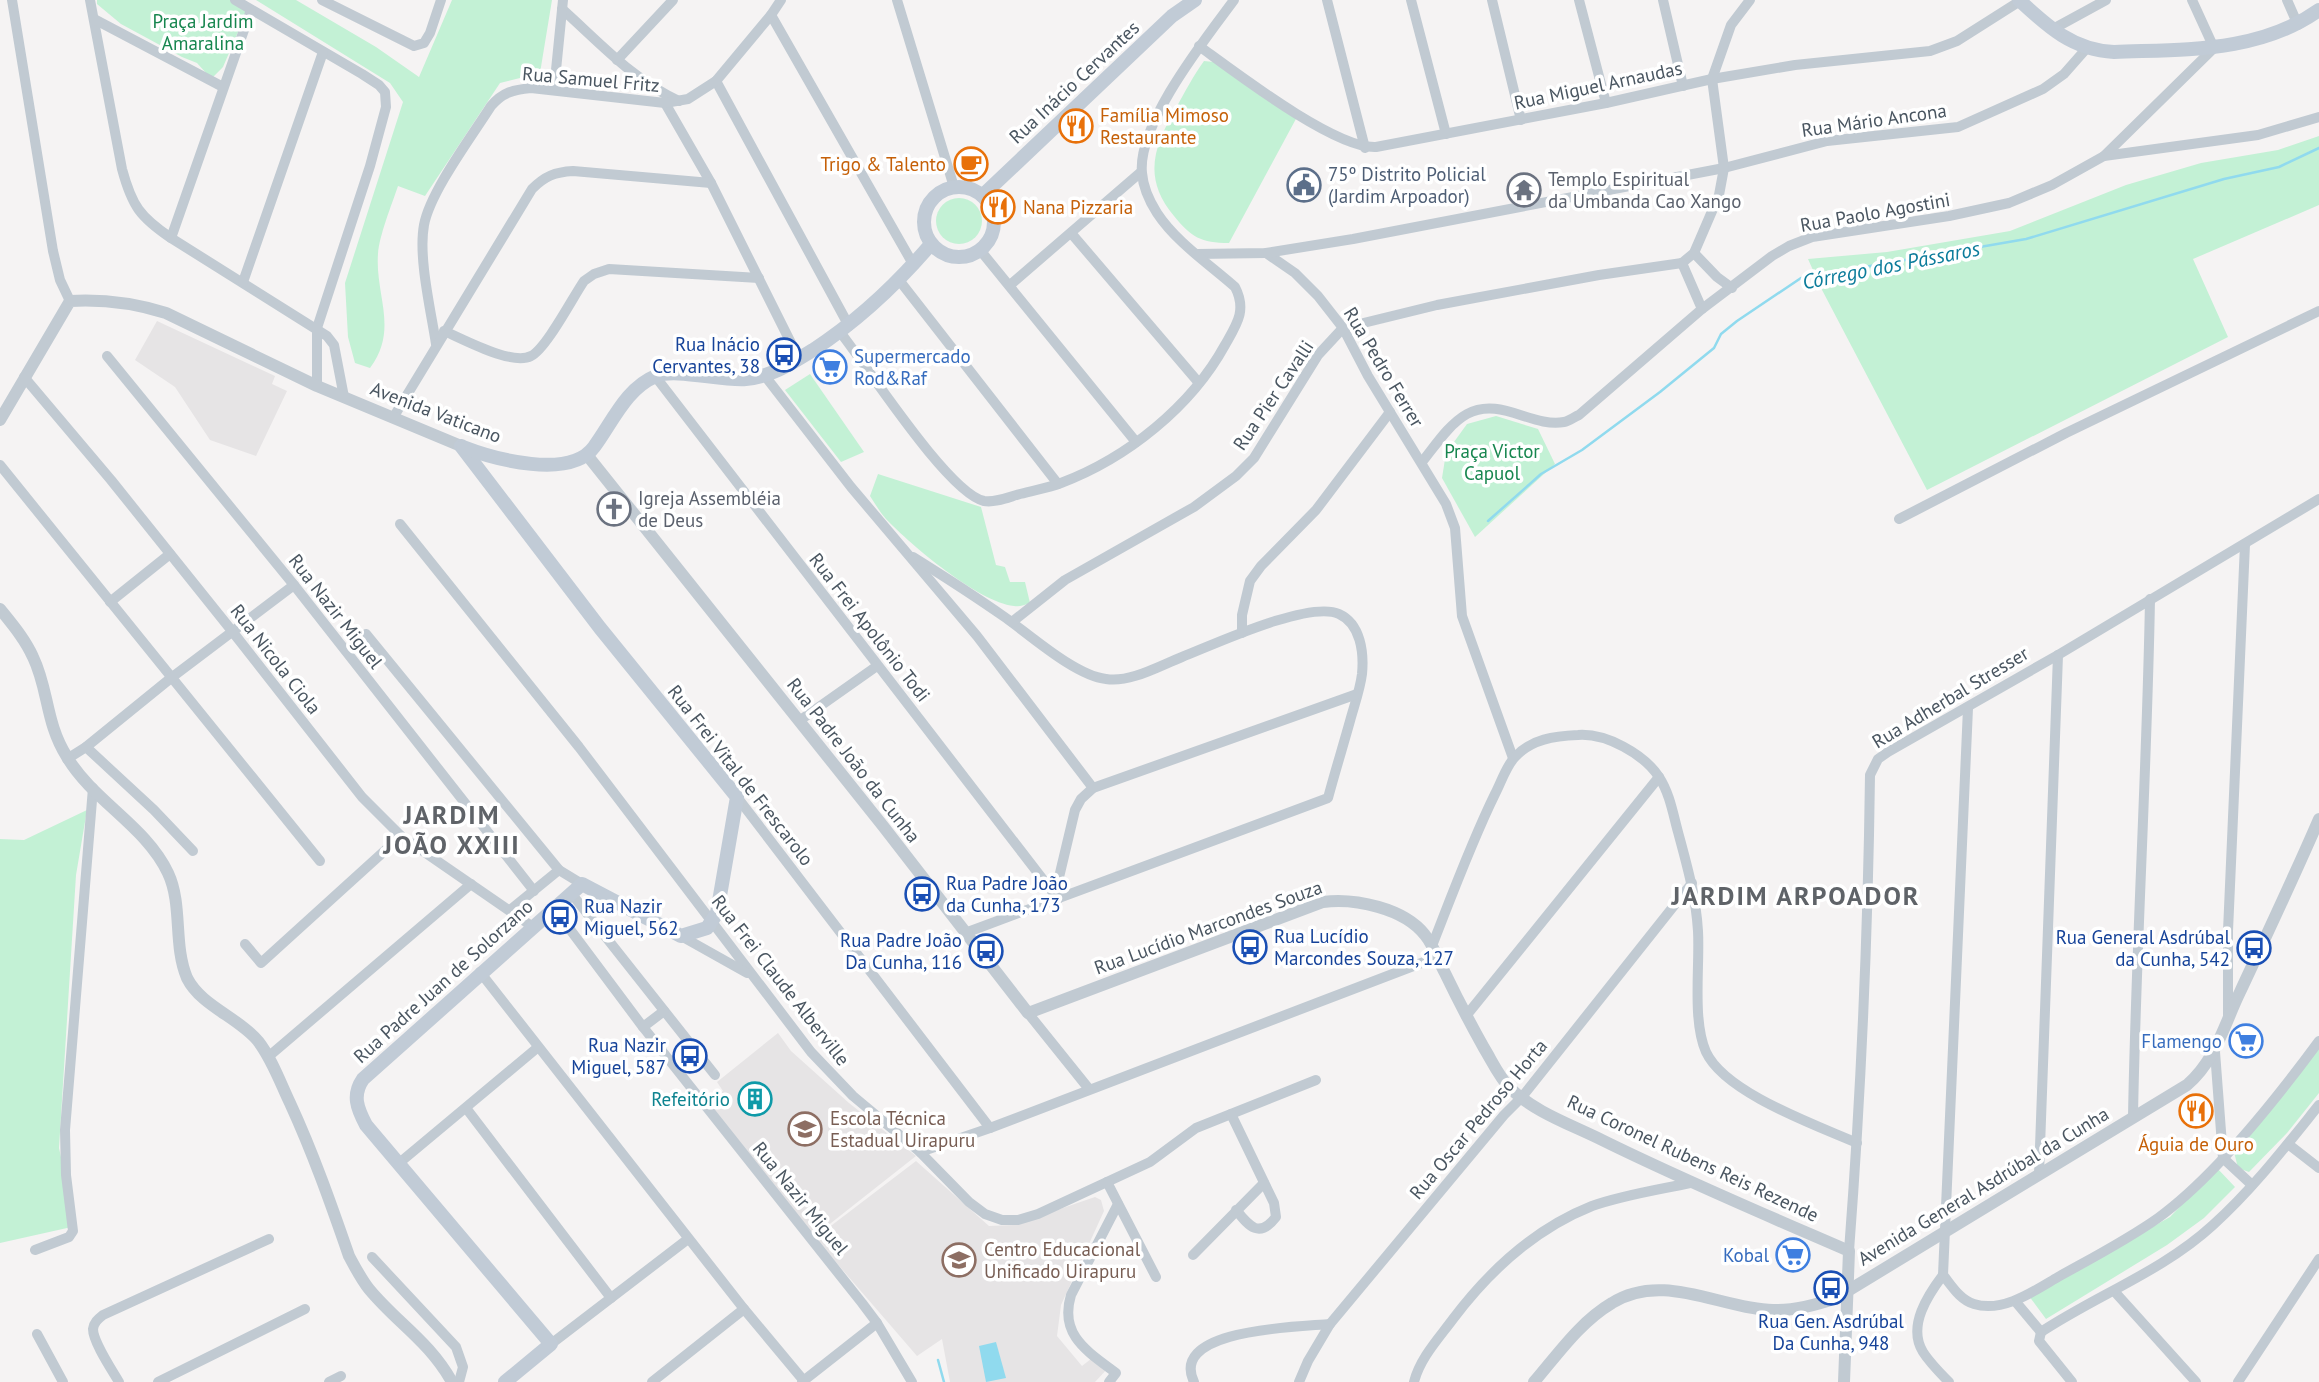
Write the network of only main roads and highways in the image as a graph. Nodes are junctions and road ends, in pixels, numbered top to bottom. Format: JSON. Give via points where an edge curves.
{"nodes":[{"id":1,"x":1195,"y":0,"type":"edge"},
{"id":2,"x":2020,"y":1,"type":"edge"},
{"id":3,"x":2319,"y":10,"type":"edge"},
{"id":4,"x":983,"y":195,"type":"junction"},
{"id":5,"x":931,"y":244,"type":"junction"},
{"id":6,"x":461,"y":446,"type":"joint"},
{"id":7,"x":681,"y":936,"type":"joint"},
{"id":8,"x":505,"y":1382,"type":"edge"}],
"edges":[{"from":1,"to":4,"type":"main road","name":"Rua Inácio Cervantes","via":[[1172,16]]},
{"from":2,"to":3,"type":"main road","via":[[2053,29],[2086,48],[2114,52],[2214,48],[2298,25]]},
{"from":4,"to":5,"type":"main road","via":[[954,187],[933,198],[924,220]]},
{"from":4,"to":5,"type":"main road","via":[[994,217],[989,241],[980,250],[960,257]]},
{"from":5,"to":6,"type":"main road","name":"Avenida Vaticano","via":[[844,329],[765,376],[722,380],[676,373],[655,376],[638,387],[587,455],[536,465]]},
{"from":6,"to":7,"type":"main road","name":"Rua Frei Vital de Frescarolo","via":[[737,797],[718,913],[699,932]]},
{"from":7,"to":8,"type":"main road","name":"Rua Padre Juan de Solorzano","via":[[577,889],[480,972],[357,1089],[356,1100],[366,1125],[551,1344]]}]}
